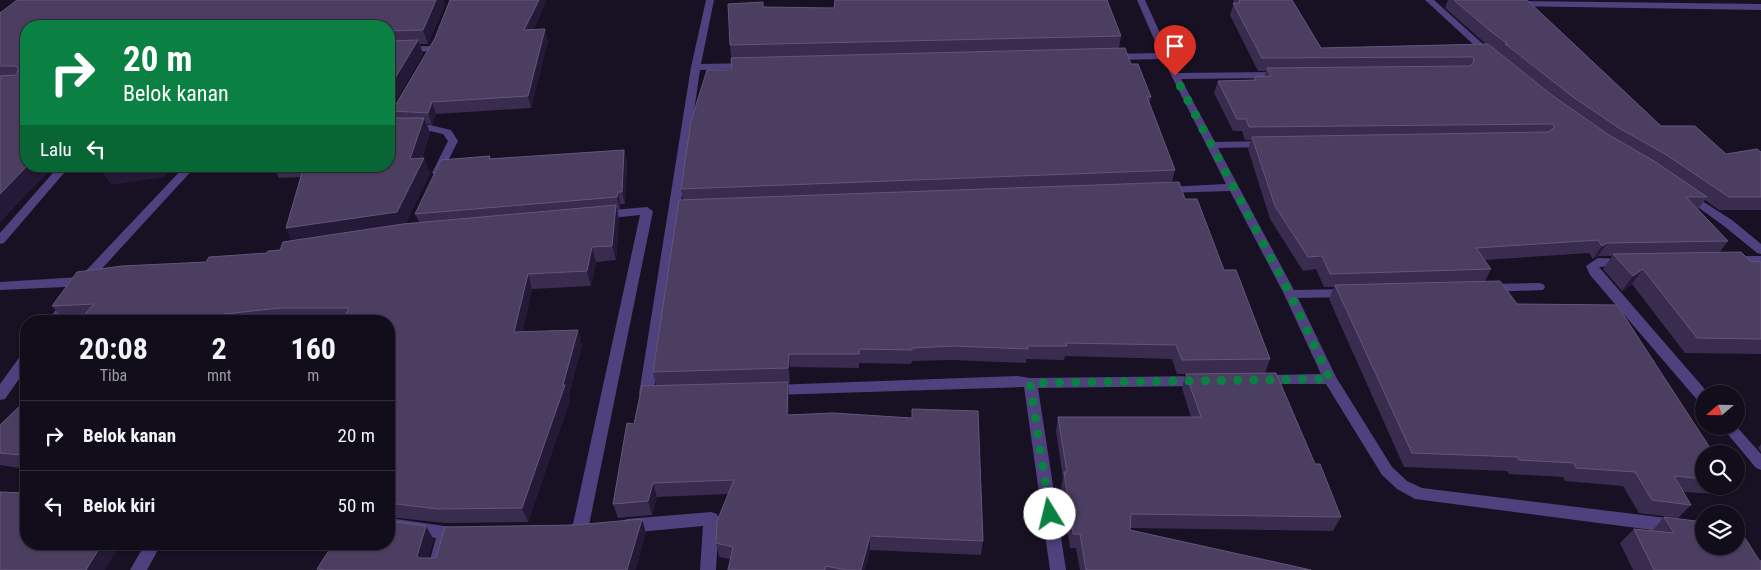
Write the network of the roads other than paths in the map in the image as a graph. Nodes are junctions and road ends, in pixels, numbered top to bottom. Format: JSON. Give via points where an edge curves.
{"nodes":[{"id":1,"x":710,"y":0,"type":"edge"},
{"id":2,"x":1141,"y":0,"type":"edge"},
{"id":3,"x":1430,"y":2,"type":"edge"},
{"id":4,"x":1452,"y":3,"type":"dead end"},
{"id":5,"x":1502,"y":4,"type":"edge"},
{"id":6,"x":1761,"y":7,"type":"edge"},
{"id":7,"x":432,"y":49,"type":"edge"},
{"id":8,"x":395,"y":50,"type":"edge"},
{"id":9,"x":1166,"y":56,"type":"junction"},
{"id":10,"x":1098,"y":57,"type":"edge"},
{"id":11,"x":1501,"y":64,"type":"edge"},
{"id":12,"x":755,"y":66,"type":"edge"},
{"id":13,"x":696,"y":67,"type":"junction"},
{"id":14,"x":1294,"y":75,"type":"edge"},
{"id":15,"x":1175,"y":76,"type":"junction"},
{"id":16,"x":395,"y":128,"type":"edge"},
{"id":17,"x":1272,"y":144,"type":"edge"},
{"id":18,"x":1212,"y":145,"type":"junction"},
{"id":19,"x":60,"y":172,"type":"edge"},
{"id":20,"x":185,"y":172,"type":"edge"},
{"id":21,"x":433,"y":182,"type":"edge"},
{"id":22,"x":1233,"y":187,"type":"junction"},
{"id":23,"x":1153,"y":190,"type":"edge"},
{"id":24,"x":1682,"y":191,"type":"edge"},
{"id":25,"x":588,"y":216,"type":"edge"},
{"id":26,"x":0,"y":240,"type":"edge"},
{"id":27,"x":1761,"y":250,"type":"edge"},
{"id":28,"x":1723,"y":260,"type":"edge"},
{"id":29,"x":1761,"y":260,"type":"edge"},
{"id":30,"x":1636,"y":261,"type":"edge"},
{"id":31,"x":103,"y":278,"type":"edge"},
{"id":32,"x":83,"y":281,"type":"junction"},
{"id":33,"x":0,"y":286,"type":"edge"},
{"id":34,"x":1539,"y":287,"type":"dead end"},
{"id":35,"x":1480,"y":288,"type":"edge"},
{"id":36,"x":1360,"y":292,"type":"edge"},
{"id":37,"x":1290,"y":294,"type":"junction"},
{"id":38,"x":58,"y":315,"type":"edge"},
{"id":39,"x":20,"y":367,"type":"edge"},
{"id":40,"x":1330,"y":379,"type":"junction"},
{"id":41,"x":1214,"y":380,"type":"edge"},
{"id":42,"x":1253,"y":380,"type":"edge"},
{"id":43,"x":1030,"y":383,"type":"junction"},
{"id":44,"x":1695,"y":388,"type":"edge"},
{"id":45,"x":754,"y":390,"type":"edge"},
{"id":46,"x":666,"y":393,"type":"edge"},
{"id":47,"x":0,"y":395,"type":"edge"},
{"id":48,"x":1736,"y":435,"type":"edge"},
{"id":49,"x":1761,"y":464,"type":"edge"},
{"id":50,"x":395,"y":526,"type":"edge"},
{"id":51,"x":1686,"y":527,"type":"edge"},
{"id":52,"x":580,"y":530,"type":"junction"},
{"id":53,"x":561,"y":531,"type":"edge"},
{"id":54,"x":150,"y":550,"type":"edge"},
{"id":55,"x":138,"y":570,"type":"edge"},
{"id":56,"x":435,"y":570,"type":"edge"},
{"id":57,"x":708,"y":570,"type":"edge"},
{"id":58,"x":1058,"y":570,"type":"edge"}],
"edges":[{"from":1,"to":13,"type":"street"},
{"from":2,"to":9,"type":"street"},
{"from":3,"to":4,"type":"street"},
{"from":3,"to":11,"type":"street"},
{"from":5,"to":6,"type":"street"},
{"from":7,"to":8,"type":"street"},
{"from":9,"to":10,"type":"street"},
{"from":9,"to":15,"type":"street"},
{"from":12,"to":13,"type":"street"},
{"from":13,"to":46,"type":"street","via":[[680,209],[646,394]]},
{"from":14,"to":15,"type":"street"},
{"from":15,"to":18,"type":"street"},
{"from":16,"to":21,"type":"street","via":[[430,128],[447,132],[453,141]]},
{"from":17,"to":18,"type":"street"},
{"from":18,"to":22,"type":"street"},
{"from":19,"to":26,"type":"street"},
{"from":20,"to":32,"type":"street"},
{"from":22,"to":23,"type":"street"},
{"from":22,"to":37,"type":"street"},
{"from":24,"to":27,"type":"street"},
{"from":25,"to":52,"type":"street","via":[[647,211]]},
{"from":28,"to":29,"type":"street"},
{"from":30,"to":44,"type":"street","via":[[1598,262],[1592,266]]},
{"from":31,"to":32,"type":"street"},
{"from":32,"to":33,"type":"street"},
{"from":32,"to":38,"type":"street"},
{"from":34,"to":35,"type":"street"},
{"from":36,"to":37,"type":"street"},
{"from":37,"to":40,"type":"street"},
{"from":39,"to":47,"type":"street"},
{"from":40,"to":42,"type":"street"},
{"from":40,"to":51,"type":"street","via":[[1387,472],[1420,494]]},
{"from":41,"to":43,"type":"street"},
{"from":43,"to":45,"type":"street"},
{"from":43,"to":58,"type":"street"},
{"from":48,"to":49,"type":"street"},
{"from":50,"to":56,"type":"street","via":[[450,532]]},
{"from":52,"to":53,"type":"street"},
{"from":52,"to":57,"type":"street","via":[[711,519]]},
{"from":54,"to":55,"type":"street"}]}
